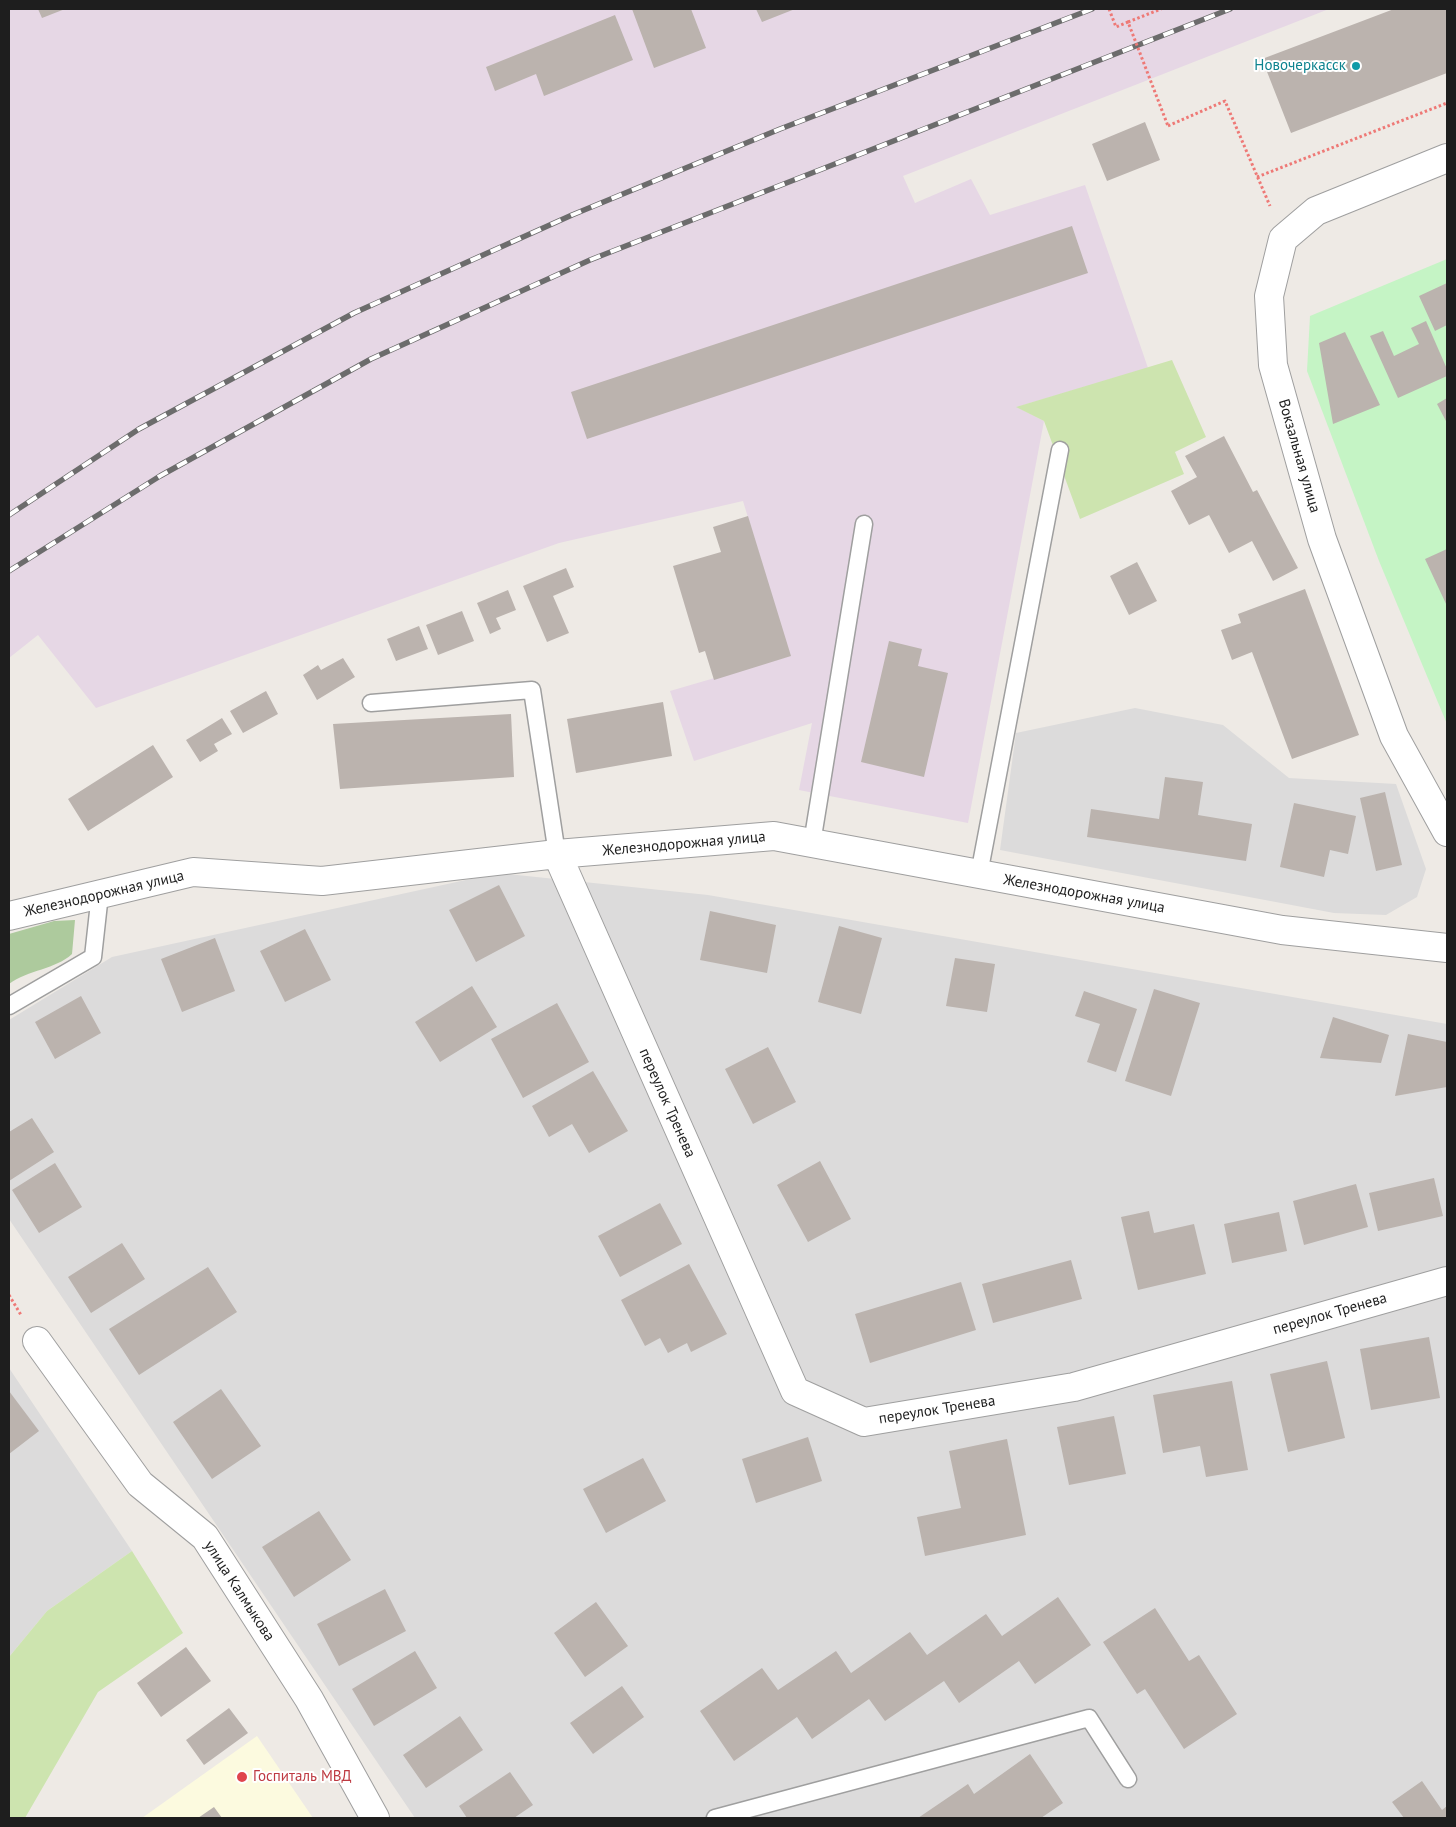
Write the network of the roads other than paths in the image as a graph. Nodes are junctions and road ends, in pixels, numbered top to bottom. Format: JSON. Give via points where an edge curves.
{"nodes":[{"id":1,"x":1447,"y":158,"type":"edge"},
{"id":2,"x":1060,"y":450,"type":"dead end"},
{"id":3,"x":864,"y":524,"type":"dead end"},
{"id":4,"x":371,"y":703,"type":"dead end"},
{"id":5,"x":1447,"y":832,"type":"edge"},
{"id":6,"x":812,"y":843,"type":"junction"},
{"id":7,"x":557,"y":854,"type":"junction"},
{"id":8,"x":979,"y":874,"type":"junction"},
{"id":9,"x":100,"y":894,"type":"junction"},
{"id":10,"x":9,"y":916,"type":"edge"},
{"id":11,"x":1447,"y":948,"type":"edge"},
{"id":12,"x":9,"y":1006,"type":"edge"},
{"id":13,"x":1447,"y":1280,"type":"edge"},
{"id":14,"x":37,"y":1340,"type":"dead end"},
{"id":15,"x":1128,"y":1779,"type":"dead end"},
{"id":16,"x":375,"y":1818,"type":"edge"},
{"id":17,"x":715,"y":1818,"type":"edge"}],
"edges":[{"from":1,"to":5,"type":"street","name":"Вокзальная улица","via":[[1316,211],[1285,238],[1269,296],[1273,365],[1322,539],[1394,736]]},
{"from":2,"to":8,"type":"lane"},
{"from":3,"to":6,"type":"lane"},
{"from":4,"to":7,"type":"lane","via":[[532,690]]},
{"from":6,"to":7,"type":"street","name":"Железнодорожная улица","via":[[774,836]]},
{"from":6,"to":8,"type":"street","name":"Железнодорожная улица"},
{"from":7,"to":9,"type":"street","name":"Железнодорожная улица","via":[[322,881],[193,872]]},
{"from":7,"to":13,"type":"street","name":"переулок Тренева","via":[[795,1392],[864,1422],[1074,1387]]},
{"from":8,"to":11,"type":"street","name":"Железнодорожная улица","via":[[1282,930]]},
{"from":9,"to":10,"type":"street","name":"Железнодорожная улица"},
{"from":9,"to":12,"type":"lane","via":[[93,957]]},
{"from":14,"to":16,"type":"street","name":"улица Калмыкова","via":[[140,1484],[205,1537],[310,1699]]},
{"from":15,"to":17,"type":"lane","via":[[1089,1718]]}]}
